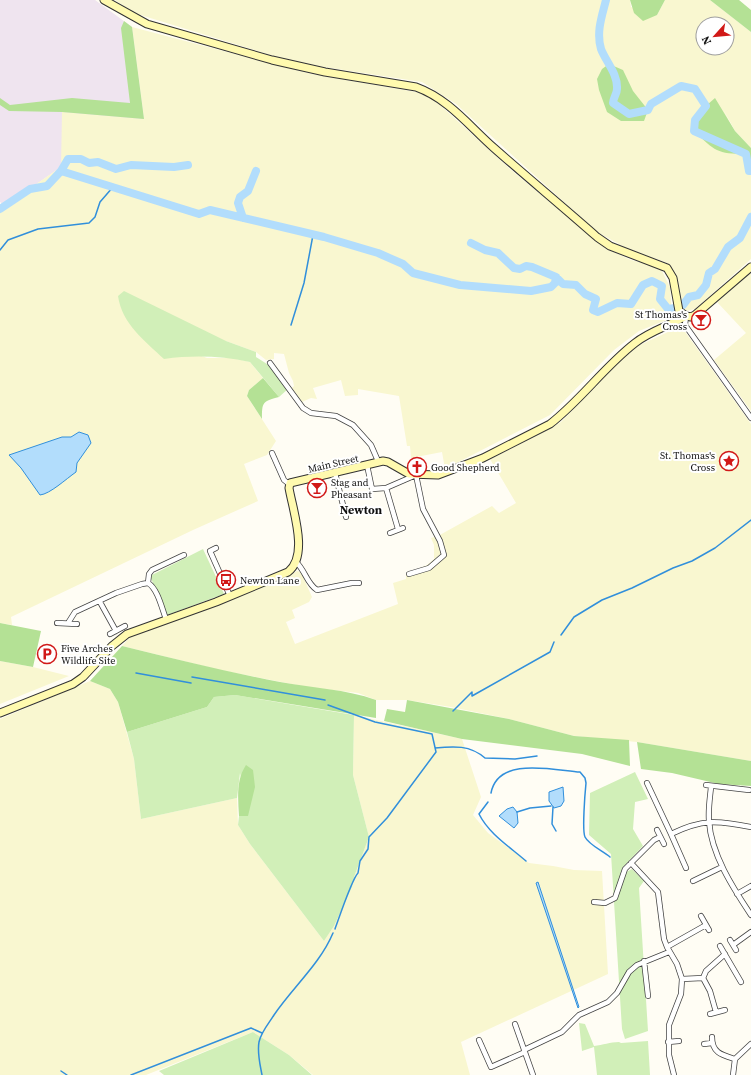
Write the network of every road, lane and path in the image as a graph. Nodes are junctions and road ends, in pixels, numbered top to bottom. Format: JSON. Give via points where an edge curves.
{"nodes":[{"id":1,"x":104,"y":0,"type":"edge"},
{"id":2,"x":751,"y":267,"type":"edge"},
{"id":3,"x":686,"y":316,"type":"junction"},
{"id":4,"x":270,"y":363,"type":"dead end"},
{"id":5,"x":751,"y":418,"type":"edge"},
{"id":6,"x":272,"y":454,"type":"dead end"},
{"id":7,"x":378,"y":461,"type":"junction"},
{"id":8,"x":367,"y":465,"type":"junction"},
{"id":9,"x":335,"y":473,"type":"junction"},
{"id":10,"x":416,"y":475,"type":"junction"},
{"id":11,"x":291,"y":483,"type":"junction"},
{"id":12,"x":386,"y":488,"type":"junction"},
{"id":13,"x":346,"y":517,"type":"dead end"},
{"id":14,"x":390,"y":533,"type":"dead end"},
{"id":15,"x":216,"y":548,"type":"dead end"},
{"id":16,"x":184,"y":555,"type":"dead end"},
{"id":17,"x":296,"y":562,"type":"junction"},
{"id":18,"x":409,"y":574,"type":"dead end"},
{"id":19,"x":148,"y":583,"type":"junction"},
{"id":20,"x":360,"y":583,"type":"dead end"},
{"id":21,"x":230,"y":596,"type":"junction"},
{"id":22,"x":100,"y":602,"type":"junction"},
{"id":23,"x":166,"y":619,"type":"junction"},
{"id":24,"x":57,"y":623,"type":"dead end"},
{"id":25,"x":68,"y":623,"type":"junction"},
{"id":26,"x":77,"y":624,"type":"dead end"},
{"id":27,"x":125,"y":626,"type":"dead end"},
{"id":28,"x":116,"y":631,"type":"junction"},
{"id":29,"x":110,"y":634,"type":"dead end"},
{"id":30,"x":0,"y":713,"type":"edge"},
{"id":31,"x":647,"y":783,"type":"dead end"},
{"id":32,"x":749,"y":790,"type":"dead end"},
{"id":33,"x":709,"y":821,"type":"junction"},
{"id":34,"x":751,"y":827,"type":"edge"},
{"id":35,"x":657,"y":830,"type":"dead end"},
{"id":36,"x":671,"y":834,"type":"junction"},
{"id":37,"x":660,"y":837,"type":"junction"},
{"id":38,"x":664,"y":844,"type":"dead end"},
{"id":39,"x":631,"y":863,"type":"junction"},
{"id":40,"x":722,"y":867,"type":"junction"},
{"id":41,"x":686,"y":868,"type":"dead end"},
{"id":42,"x":693,"y":881,"type":"dead end"},
{"id":43,"x":751,"y":886,"type":"edge"},
{"id":44,"x":737,"y":894,"type":"junction"},
{"id":45,"x":594,"y":902,"type":"dead end"},
{"id":46,"x":751,"y":915,"type":"edge"},
{"id":47,"x":702,"y":916,"type":"dead end"},
{"id":48,"x":706,"y":925,"type":"junction"},
{"id":49,"x":709,"y":930,"type":"dead end"},
{"id":50,"x":751,"y":932,"type":"edge"},
{"id":51,"x":730,"y":940,"type":"dead end"},
{"id":52,"x":733,"y":944,"type":"junction"},
{"id":53,"x":720,"y":946,"type":"dead end"},
{"id":54,"x":668,"y":950,"type":"junction"},
{"id":55,"x":736,"y":950,"type":"dead end"},
{"id":56,"x":725,"y":954,"type":"junction"},
{"id":57,"x":644,"y":961,"type":"junction"},
{"id":58,"x":703,"y":978,"type":"junction"},
{"id":59,"x":682,"y":979,"type":"junction"},
{"id":60,"x":741,"y":982,"type":"dead end"},
{"id":61,"x":648,"y":996,"type":"dead end"},
{"id":62,"x":725,"y":1010,"type":"dead end"},
{"id":63,"x":716,"y":1012,"type":"junction"},
{"id":64,"x":710,"y":1014,"type":"dead end"},
{"id":65,"x":515,"y":1024,"type":"dead end"},
{"id":66,"x":712,"y":1037,"type":"dead end"},
{"id":67,"x":480,"y":1040,"type":"dead end"},
{"id":68,"x":679,"y":1041,"type":"dead end"},
{"id":69,"x":668,"y":1042,"type":"junction"},
{"id":70,"x":712,"y":1043,"type":"junction"},
{"id":71,"x":704,"y":1044,"type":"dead end"},
{"id":72,"x":751,"y":1044,"type":"edge"},
{"id":73,"x":524,"y":1051,"type":"junction"},
{"id":74,"x":735,"y":1059,"type":"junction"},
{"id":75,"x":533,"y":1075,"type":"edge"},
{"id":76,"x":674,"y":1075,"type":"edge"},
{"id":77,"x":733,"y":1075,"type":"edge"}],
"edges":[{"from":1,"to":3,"type":"street","via":[[147,24],[272,60],[325,72],[416,87],[430,92],[451,106],[493,147],[597,237],[610,246],[667,268],[673,278],[679,311]]},
{"from":2,"to":3,"type":"street","via":[[695,315]]},
{"from":3,"to":5,"type":"street","via":[[684,325]]},
{"from":3,"to":10,"type":"street","via":[[636,342],[550,424],[455,470],[438,475]]},
{"from":4,"to":7,"type":"street","via":[[304,408],[312,413],[336,416],[353,426],[371,445]]},
{"from":6,"to":11,"type":"street","via":[[284,480]]},
{"from":7,"to":8,"type":"street","name":"Main Street"},
{"from":7,"to":10,"type":"street","via":[[388,462],[409,474]]},
{"from":8,"to":9,"type":"street","name":"Main Street"},
{"from":8,"to":12,"type":"street","via":[[372,489]]},
{"from":9,"to":11,"type":"street","name":"Main Street"},
{"from":9,"to":13,"type":"street"},
{"from":10,"to":12,"type":"street"},
{"from":10,"to":18,"type":"street","via":[[423,509],[440,541],[444,555],[429,568]]},
{"from":11,"to":17,"type":"street","via":[[299,546]]},
{"from":12,"to":14,"type":"street","via":[[400,529]]},
{"from":15,"to":21,"type":"street","via":[[210,551]]},
{"from":16,"to":19,"type":"street","via":[[152,570]]},
{"from":17,"to":20,"type":"street","via":[[317,590]]},
{"from":17,"to":21,"type":"street","via":[[292,570],[284,575]]},
{"from":19,"to":22,"type":"street","via":[[116,593]]},
{"from":19,"to":23,"type":"street","via":[[156,592]]},
{"from":21,"to":23,"type":"street"},
{"from":22,"to":25,"type":"street","via":[[75,612]]},
{"from":22,"to":28,"type":"street"},
{"from":23,"to":30,"type":"street","via":[[127,634],[115,643],[84,677],[73,684]]},
{"from":24,"to":25,"type":"street"},
{"from":25,"to":26,"type":"street"},
{"from":27,"to":28,"type":"street"},
{"from":28,"to":29,"type":"street"},
{"from":31,"to":36,"type":"street"},
{"from":32,"to":33,"type":"street","via":[[708,786]]},
{"from":33,"to":34,"type":"street"},
{"from":33,"to":36,"type":"street","via":[[690,825]]},
{"from":33,"to":40,"type":"street"},
{"from":35,"to":37,"type":"street"},
{"from":36,"to":41,"type":"street"},
{"from":37,"to":38,"type":"street"},
{"from":37,"to":39,"type":"street"},
{"from":39,"to":45,"type":"street","via":[[625,869],[615,898],[605,903]]},
{"from":39,"to":54,"type":"street","via":[[658,892],[662,930]]},
{"from":40,"to":42,"type":"street"},
{"from":40,"to":44,"type":"street"},
{"from":43,"to":44,"type":"street"},
{"from":44,"to":46,"type":"street"},
{"from":47,"to":48,"type":"street"},
{"from":48,"to":49,"type":"street"},
{"from":48,"to":54,"type":"street"},
{"from":50,"to":52,"type":"street"},
{"from":51,"to":52,"type":"street"},
{"from":52,"to":55,"type":"street"},
{"from":53,"to":56,"type":"street"},
{"from":54,"to":57,"type":"street"},
{"from":54,"to":59,"type":"street","via":[[677,964]]},
{"from":56,"to":58,"type":"street","via":[[706,971]]},
{"from":56,"to":60,"type":"street"},
{"from":57,"to":61,"type":"street"},
{"from":57,"to":73,"type":"street","via":[[629,972],[617,993],[608,1002],[579,1015],[562,1032]]},
{"from":58,"to":59,"type":"street"},
{"from":58,"to":63,"type":"street"},
{"from":59,"to":69,"type":"street","via":[[681,994],[669,1025]]},
{"from":62,"to":63,"type":"street"},
{"from":63,"to":64,"type":"street"},
{"from":65,"to":73,"type":"street"},
{"from":66,"to":70,"type":"street"},
{"from":67,"to":73,"type":"street","via":[[491,1067]]},
{"from":68,"to":69,"type":"street"},
{"from":69,"to":76,"type":"street"},
{"from":70,"to":71,"type":"street"},
{"from":70,"to":74,"type":"street","via":[[719,1054]]},
{"from":72,"to":74,"type":"street"},
{"from":73,"to":75,"type":"street"},
{"from":74,"to":77,"type":"street"}]}
